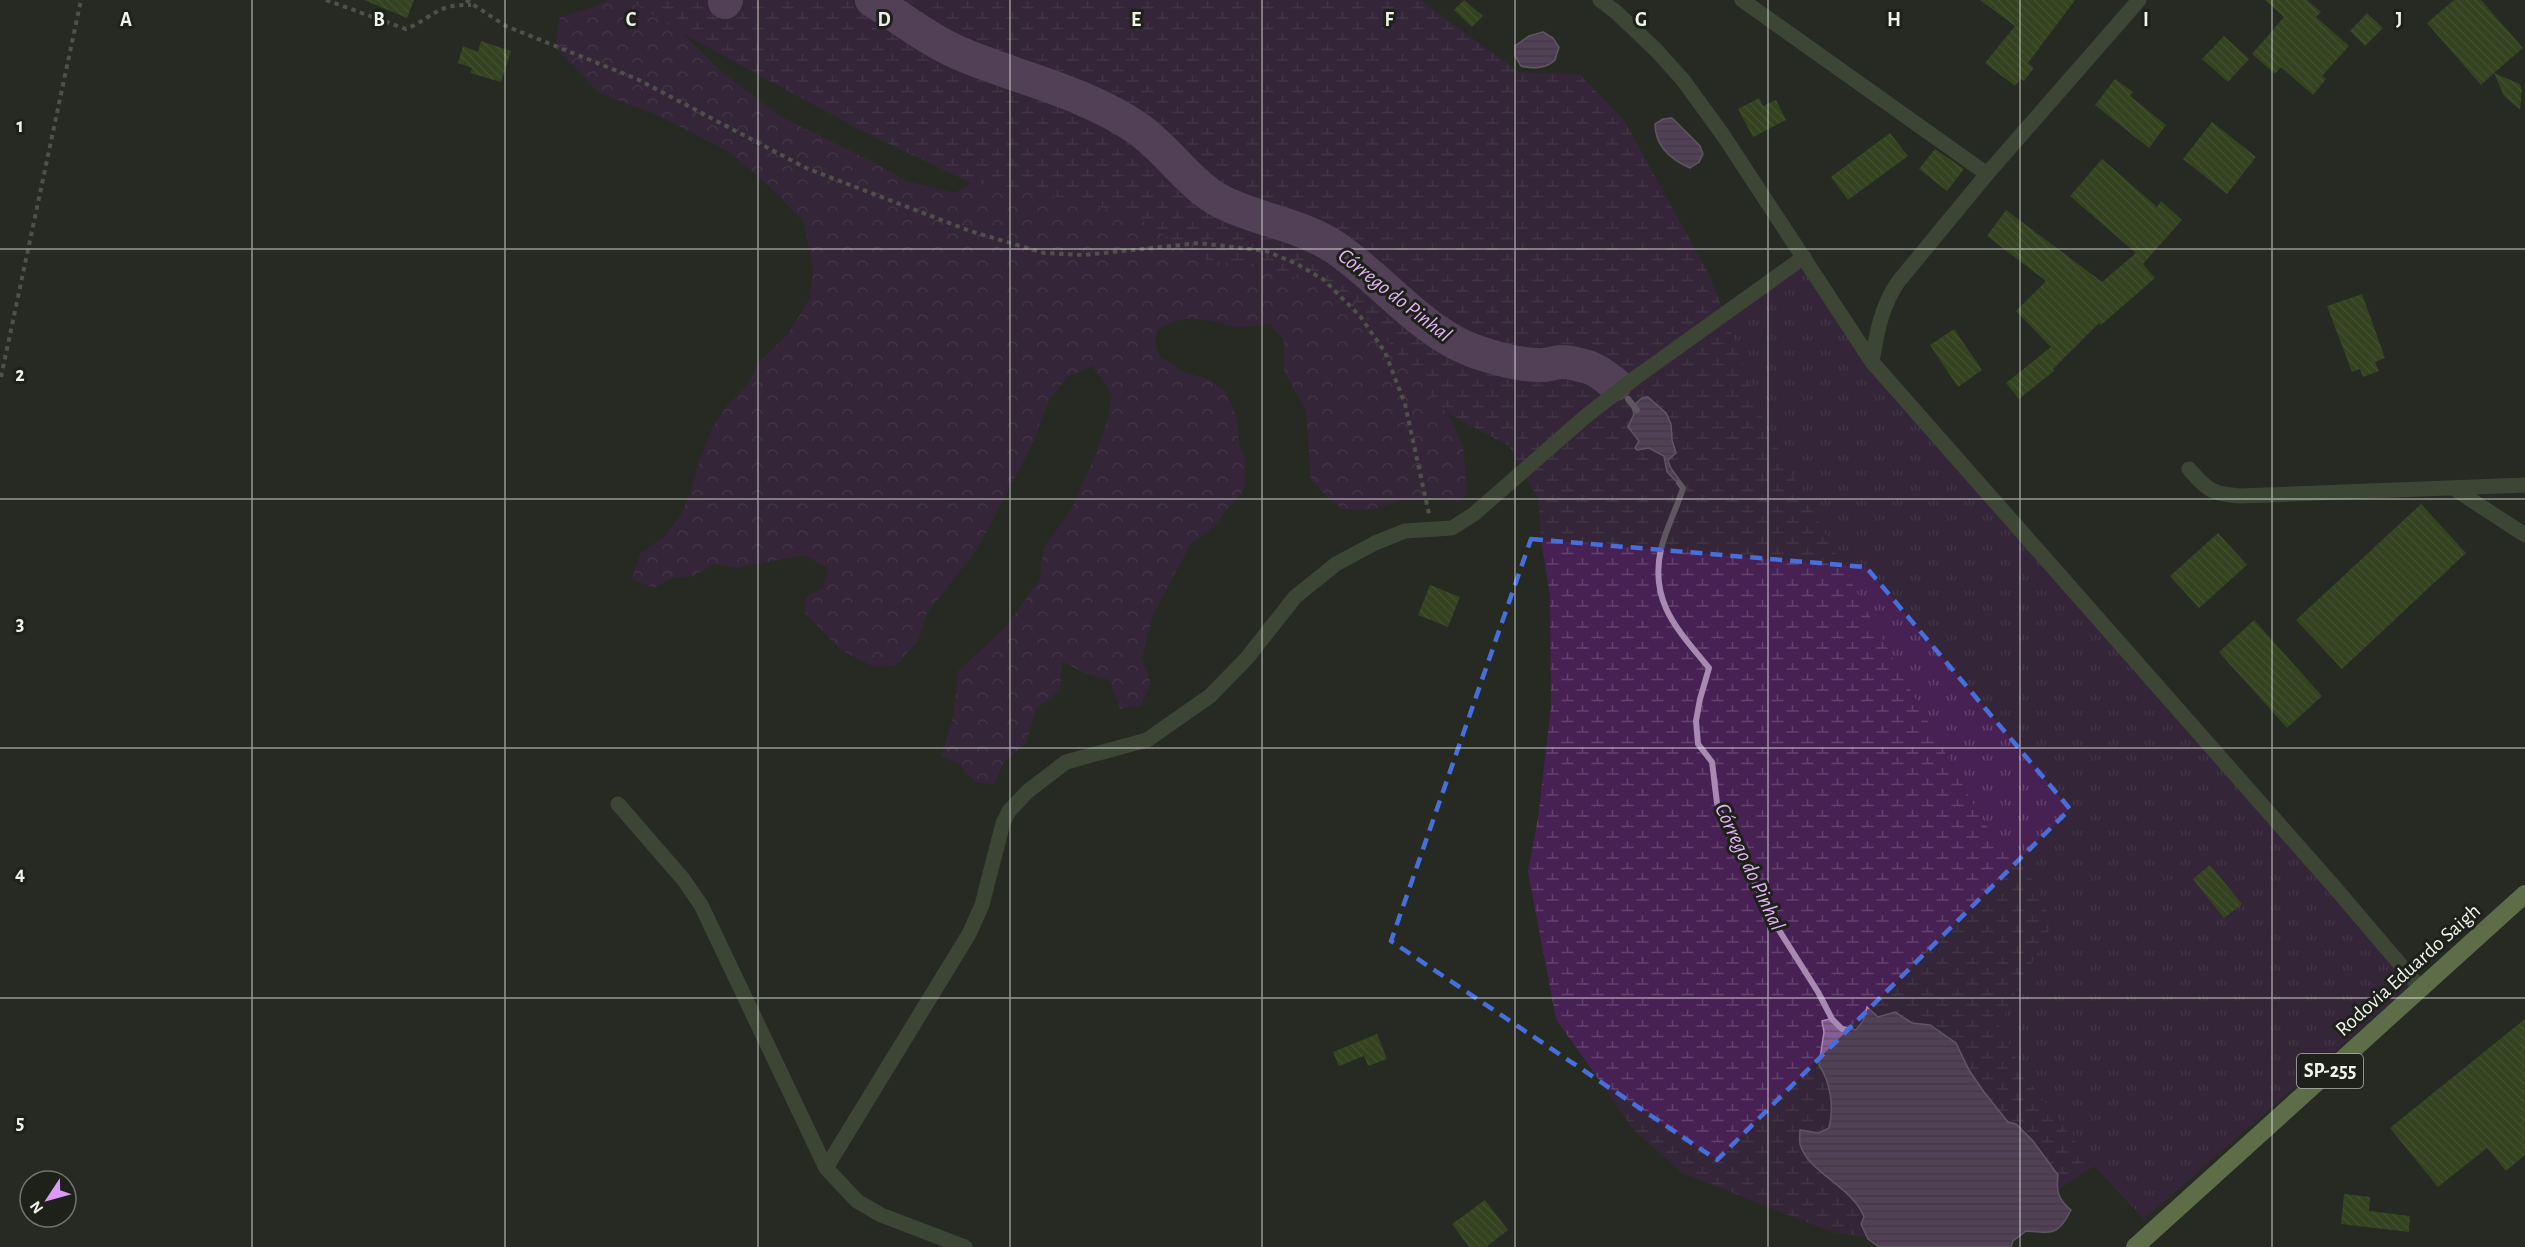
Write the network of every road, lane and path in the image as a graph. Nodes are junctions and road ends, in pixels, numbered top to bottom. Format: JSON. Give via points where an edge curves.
{"nodes":[{"id":1,"x":81,"y":0,"type":"edge"},
{"id":2,"x":326,"y":0,"type":"edge"},
{"id":3,"x":466,"y":0,"type":"edge"},
{"id":4,"x":1600,"y":0,"type":"edge"},
{"id":5,"x":1742,"y":0,"type":"edge"},
{"id":6,"x":2139,"y":0,"type":"edge"},
{"id":7,"x":471,"y":4,"type":"junction"},
{"id":8,"x":1987,"y":174,"type":"junction"},
{"id":9,"x":1804,"y":257,"type":"junction"},
{"id":10,"x":1872,"y":362,"type":"junction"},
{"id":11,"x":1,"y":376,"type":"edge"},
{"id":12,"x":2189,"y":469,"type":"dead end"},
{"id":13,"x":2525,"y":485,"type":"edge"},
{"id":14,"x":2453,"y":488,"type":"junction"},
{"id":15,"x":1439,"y":530,"type":"junction"},
{"id":16,"x":2525,"y":535,"type":"edge"},
{"id":17,"x":618,"y":804,"type":"dead end"},
{"id":18,"x":2525,"y":894,"type":"edge"},
{"id":19,"x":2421,"y":989,"type":"junction"},
{"id":20,"x":826,"y":1168,"type":"junction"},
{"id":21,"x":965,"y":1247,"type":"edge"},
{"id":22,"x":2135,"y":1247,"type":"edge"}],
"edges":[{"from":1,"to":11,"type":"path"},
{"from":2,"to":7,"type":"path","via":[[406,29],[438,9]]},
{"from":3,"to":7,"type":"path"},
{"from":4,"to":9,"type":"street","via":[[1683,80]]},
{"from":5,"to":8,"type":"street"},
{"from":6,"to":8,"type":"street"},
{"from":7,"to":15,"type":"path","via":[[506,26],[637,79],[806,168],[970,231],[1044,253],[1084,255],[1199,243],[1266,251],[1295,263],[1323,279],[1360,316],[1385,352],[1405,404],[1424,500]]},
{"from":8,"to":10,"type":"street","via":[[1887,298]]},
{"from":9,"to":10,"type":"street"},
{"from":9,"to":15,"type":"street","via":[[1586,416],[1474,514],[1452,528]]},
{"from":10,"to":19,"type":"street"},
{"from":12,"to":14,"type":"street","via":[[2206,489],[2240,496]]},
{"from":13,"to":14,"type":"street"},
{"from":14,"to":16,"type":"street"},
{"from":15,"to":20,"type":"street","via":[[1405,531],[1336,564],[1296,597],[1247,658],[1210,696],[1147,740],[1066,762],[1028,791],[1003,823],[976,921]]},
{"from":17,"to":20,"type":"street","via":[[701,905]]},
{"from":18,"to":19,"type":"highway","name":"Rodovia Eduardo Saigh","number":"SP-255"},
{"from":19,"to":22,"type":"highway","name":"Rodovia Eduardo Saigh","number":"SP-255"},
{"from":20,"to":21,"type":"street","via":[[857,1201],[881,1215]]}]}
